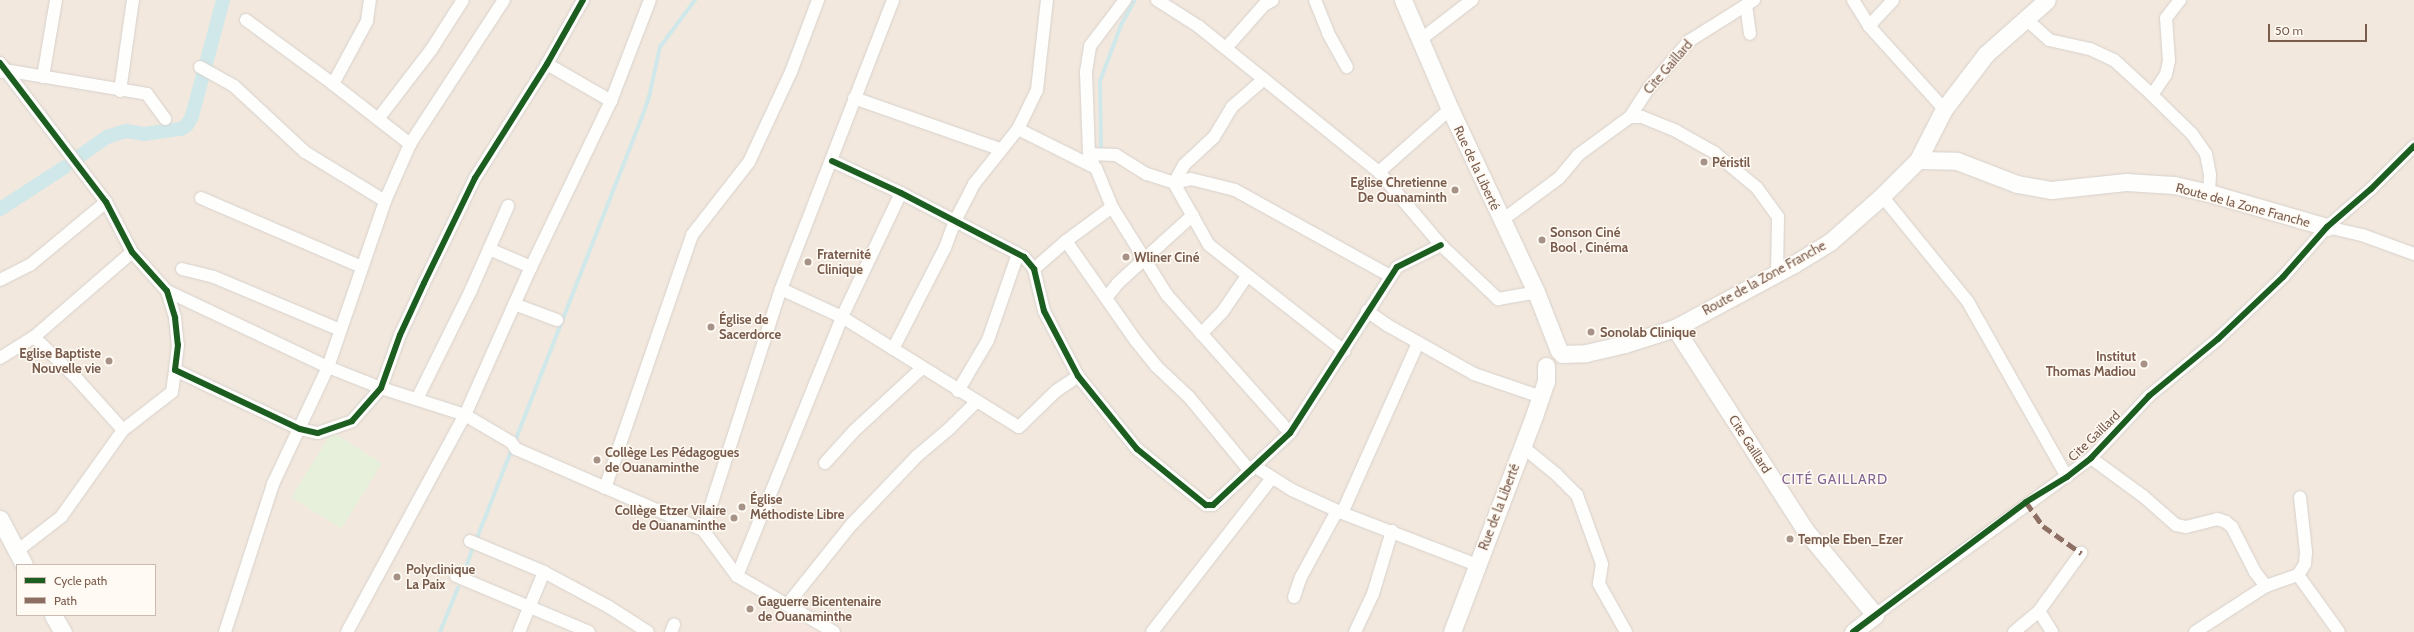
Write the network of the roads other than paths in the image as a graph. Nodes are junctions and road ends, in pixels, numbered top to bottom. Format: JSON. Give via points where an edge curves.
{"nodes":[{"id":1,"x":56,"y":0,"type":"edge"},
{"id":2,"x":133,"y":0,"type":"edge"},
{"id":3,"x":370,"y":0,"type":"edge"},
{"id":4,"x":463,"y":0,"type":"edge"},
{"id":5,"x":504,"y":0,"type":"edge"},
{"id":6,"x":583,"y":0,"type":"edge"},
{"id":7,"x":650,"y":0,"type":"edge"},
{"id":8,"x":818,"y":0,"type":"edge"},
{"id":9,"x":893,"y":0,"type":"edge"},
{"id":10,"x":1047,"y":0,"type":"edge"},
{"id":11,"x":1125,"y":0,"type":"edge"},
{"id":12,"x":1273,"y":0,"type":"edge"},
{"id":13,"x":1315,"y":0,"type":"edge"},
{"id":14,"x":1403,"y":0,"type":"edge"},
{"id":15,"x":1472,"y":0,"type":"edge"},
{"id":16,"x":1852,"y":0,"type":"edge"},
{"id":17,"x":1894,"y":0,"type":"edge"},
{"id":18,"x":2047,"y":0,"type":"edge"},
{"id":19,"x":2180,"y":0,"type":"edge"},
{"id":20,"x":1160,"y":2,"type":"edge"},
{"id":21,"x":1750,"y":2,"type":"edge"},
{"id":22,"x":2026,"y":19,"type":"junction"},
{"id":23,"x":246,"y":20,"type":"dead end"},
{"id":24,"x":1869,"y":26,"type":"junction"},
{"id":25,"x":1750,"y":34,"type":"dead end"},
{"id":26,"x":1420,"y":40,"type":"junction"},
{"id":27,"x":1226,"y":48,"type":"junction"},
{"id":28,"x":547,"y":64,"type":"junction"},
{"id":29,"x":1347,"y":67,"type":"dead end"},
{"id":30,"x":1,"y":69,"type":"edge"},
{"id":31,"x":203,"y":69,"type":"dead end"},
{"id":32,"x":43,"y":77,"type":"junction"},
{"id":33,"x":1264,"y":79,"type":"junction"},
{"id":34,"x":333,"y":84,"type":"junction"},
{"id":35,"x":120,"y":90,"type":"junction"},
{"id":36,"x":2152,"y":95,"type":"junction"},
{"id":37,"x":854,"y":98,"type":"junction"},
{"id":38,"x":611,"y":101,"type":"junction"},
{"id":39,"x":1450,"y":109,"type":"junction"},
{"id":40,"x":1944,"y":109,"type":"junction"},
{"id":41,"x":1630,"y":117,"type":"junction"},
{"id":42,"x":165,"y":119,"type":"dead end"},
{"id":43,"x":378,"y":119,"type":"junction"},
{"id":44,"x":1018,"y":129,"type":"junction"},
{"id":45,"x":410,"y":144,"type":"junction"},
{"id":46,"x":2414,"y":146,"type":"edge"},
{"id":47,"x":1000,"y":149,"type":"junction"},
{"id":48,"x":1089,"y":154,"type":"junction"},
{"id":49,"x":1918,"y":160,"type":"junction"},
{"id":50,"x":832,"y":161,"type":"junction"},
{"id":51,"x":1096,"y":168,"type":"junction"},
{"id":52,"x":1379,"y":172,"type":"junction"},
{"id":53,"x":1174,"y":183,"type":"junction"},
{"id":54,"x":901,"y":193,"type":"junction"},
{"id":55,"x":2209,"y":193,"type":"junction"},
{"id":56,"x":1882,"y":196,"type":"junction"},
{"id":57,"x":201,"y":198,"type":"dead end"},
{"id":58,"x":385,"y":201,"type":"junction"},
{"id":59,"x":106,"y":202,"type":"junction"},
{"id":60,"x":508,"y":206,"type":"dead end"},
{"id":61,"x":1112,"y":207,"type":"junction"},
{"id":62,"x":1193,"y":215,"type":"junction"},
{"id":63,"x":955,"y":221,"type":"junction"},
{"id":64,"x":1501,"y":221,"type":"junction"},
{"id":65,"x":2327,"y":227,"type":"junction"},
{"id":66,"x":1066,"y":241,"type":"junction"},
{"id":67,"x":1441,"y":245,"type":"junction"},
{"id":68,"x":489,"y":249,"type":"junction"},
{"id":69,"x":132,"y":252,"type":"junction"},
{"id":70,"x":1018,"y":254,"type":"junction"},
{"id":71,"x":2414,"y":254,"type":"edge"},
{"id":72,"x":1145,"y":261,"type":"junction"},
{"id":73,"x":362,"y":267,"type":"junction"},
{"id":74,"x":530,"y":267,"type":"junction"},
{"id":75,"x":182,"y":268,"type":"dead end"},
{"id":76,"x":1034,"y":269,"type":"junction"},
{"id":77,"x":1777,"y":273,"type":"junction"},
{"id":78,"x":1248,"y":276,"type":"junction"},
{"id":79,"x":1390,"y":276,"type":"junction"},
{"id":80,"x":0,"y":280,"type":"edge"},
{"id":81,"x":781,"y":289,"type":"junction"},
{"id":82,"x":167,"y":291,"type":"junction"},
{"id":83,"x":1536,"y":292,"type":"junction"},
{"id":84,"x":1106,"y":298,"type":"junction"},
{"id":85,"x":514,"y":304,"type":"junction"},
{"id":86,"x":1367,"y":311,"type":"junction"},
{"id":87,"x":842,"y":317,"type":"junction"},
{"id":88,"x":557,"y":320,"type":"dead end"},
{"id":89,"x":1675,"y":328,"type":"junction"},
{"id":90,"x":340,"y":330,"type":"junction"},
{"id":91,"x":1201,"y":334,"type":"junction"},
{"id":92,"x":34,"y":337,"type":"junction"},
{"id":93,"x":1418,"y":343,"type":"junction"},
{"id":94,"x":893,"y":350,"type":"junction"},
{"id":95,"x":1344,"y":351,"type":"junction"},
{"id":96,"x":0,"y":358,"type":"edge"},
{"id":97,"x":1555,"y":365,"type":"junction"},
{"id":98,"x":328,"y":367,"type":"junction"},
{"id":99,"x":922,"y":368,"type":"junction"},
{"id":100,"x":175,"y":370,"type":"junction"},
{"id":101,"x":1078,"y":376,"type":"junction"},
{"id":102,"x":381,"y":388,"type":"junction"},
{"id":103,"x":958,"y":391,"type":"junction"},
{"id":104,"x":417,"y":400,"type":"junction"},
{"id":105,"x":976,"y":402,"type":"junction"},
{"id":106,"x":465,"y":415,"type":"junction"},
{"id":107,"x":300,"y":429,"type":"junction"},
{"id":108,"x":123,"y":430,"type":"junction"},
{"id":109,"x":1290,"y":433,"type":"junction"},
{"id":110,"x":1523,"y":447,"type":"junction"},
{"id":111,"x":2091,"y":458,"type":"junction"},
{"id":112,"x":825,"y":463,"type":"dead end"},
{"id":113,"x":1252,"y":469,"type":"junction"},
{"id":114,"x":2067,"y":477,"type":"junction"},
{"id":115,"x":1272,"y":478,"type":"junction"},
{"id":116,"x":605,"y":488,"type":"junction"},
{"id":117,"x":2300,"y":497,"type":"dead end"},
{"id":118,"x":1339,"y":512,"type":"junction"},
{"id":119,"x":0,"y":519,"type":"edge"},
{"id":120,"x":703,"y":530,"type":"junction"},
{"id":121,"x":1392,"y":531,"type":"junction"},
{"id":122,"x":470,"y":541,"type":"dead end"},
{"id":123,"x":2081,"y":553,"type":"dead end"},
{"id":124,"x":20,"y":558,"type":"edge"},
{"id":125,"x":1477,"y":565,"type":"junction"},
{"id":126,"x":544,"y":572,"type":"junction"},
{"id":127,"x":2298,"y":575,"type":"junction"},
{"id":128,"x":456,"y":576,"type":"dead end"},
{"id":129,"x":737,"y":576,"type":"junction"},
{"id":130,"x":2266,"y":586,"type":"junction"},
{"id":131,"x":1294,"y":597,"type":"dead end"},
{"id":132,"x":787,"y":605,"type":"junction"},
{"id":133,"x":529,"y":607,"type":"junction"},
{"id":134,"x":2039,"y":611,"type":"junction"},
{"id":135,"x":1874,"y":615,"type":"junction"},
{"id":136,"x":53,"y":616,"type":"edge"},
{"id":137,"x":63,"y":632,"type":"edge"},
{"id":138,"x":226,"y":632,"type":"edge"},
{"id":139,"x":347,"y":632,"type":"edge"},
{"id":140,"x":519,"y":632,"type":"edge"},
{"id":141,"x":589,"y":632,"type":"edge"},
{"id":142,"x":648,"y":632,"type":"edge"},
{"id":143,"x":834,"y":632,"type":"edge"},
{"id":144,"x":1152,"y":632,"type":"edge"},
{"id":145,"x":1354,"y":632,"type":"edge"},
{"id":146,"x":1452,"y":632,"type":"edge"},
{"id":147,"x":1626,"y":632,"type":"edge"},
{"id":148,"x":1853,"y":632,"type":"edge"},
{"id":149,"x":2014,"y":632,"type":"edge"},
{"id":150,"x":2052,"y":632,"type":"edge"},
{"id":151,"x":2195,"y":632,"type":"edge"},
{"id":152,"x":2339,"y":632,"type":"edge"}],
"edges":[{"from":1,"to":32,"type":"street"},
{"from":2,"to":35,"type":"street"},
{"from":3,"to":34,"type":"street","via":[[367,22]]},
{"from":4,"to":43,"type":"street","via":[[431,50]]},
{"from":5,"to":45,"type":"street"},
{"from":6,"to":28,"type":"street"},
{"from":7,"to":38,"type":"street"},
{"from":8,"to":116,"type":"street","via":[[791,72],[749,162],[692,235]]},
{"from":9,"to":37,"type":"street"},
{"from":10,"to":44,"type":"street","via":[[1037,90]]},
{"from":11,"to":48,"type":"street","via":[[1090,46],[1086,72]]},
{"from":12,"to":27,"type":"street","via":[[1264,5]]},
{"from":13,"to":29,"type":"street","via":[[1328,33]]},
{"from":14,"to":26,"type":"street","name":"Rue de la Liberté"},
{"from":15,"to":26,"type":"street"},
{"from":16,"to":24,"type":"street"},
{"from":17,"to":24,"type":"street"},
{"from":18,"to":22,"type":"street"},
{"from":19,"to":36,"type":"street","via":[[2166,18],[2169,61],[2166,74]]},
{"from":20,"to":27,"type":"street","via":[[1198,26]]},
{"from":21,"to":25,"type":"street"},
{"from":21,"to":41,"type":"street","name":"Cite Gaillard","via":[[1689,41],[1648,89]]},
{"from":22,"to":36,"type":"street","via":[[2049,40],[2090,49],[2114,60]]},
{"from":22,"to":40,"type":"street","via":[[1986,54]]},
{"from":23,"to":34,"type":"street"},
{"from":24,"to":40,"type":"street"},
{"from":26,"to":39,"type":"street","name":"Rue de la Liberté"},
{"from":27,"to":33,"type":"street"},
{"from":28,"to":38,"type":"street"},
{"from":28,"to":102,"type":"street","via":[[475,178],[412,309]]},
{"from":30,"to":32,"type":"street"},
{"from":30,"to":59,"type":"street"},
{"from":31,"to":58,"type":"street","via":[[234,86],[305,152]]},
{"from":32,"to":35,"type":"street"},
{"from":33,"to":52,"type":"street"},
{"from":33,"to":53,"type":"street","via":[[1232,107],[1214,137],[1184,165]]},
{"from":34,"to":43,"type":"street"},
{"from":35,"to":42,"type":"street","via":[[147,94]]},
{"from":36,"to":55,"type":"street","via":[[2192,134],[2206,154],[2210,175]]},
{"from":37,"to":47,"type":"street"},
{"from":37,"to":50,"type":"street"},
{"from":38,"to":74,"type":"street"},
{"from":39,"to":52,"type":"street"},
{"from":39,"to":64,"type":"street","name":"Rue de la Liberté"},
{"from":40,"to":49,"type":"street"},
{"from":41,"to":64,"type":"street","name":"Cite Gaillard","via":[[1578,155],[1559,178]]},
{"from":41,"to":77,"type":"street","via":[[1642,117],[1676,131],[1715,153],[1757,188],[1778,217]]},
{"from":43,"to":45,"type":"street"},
{"from":44,"to":47,"type":"street"},
{"from":44,"to":51,"type":"street"},
{"from":45,"to":58,"type":"street"},
{"from":46,"to":65,"type":"street","name":"Cite Gaillard","via":[[2371,189]]},
{"from":47,"to":63,"type":"street","via":[[974,184]]},
{"from":48,"to":51,"type":"street"},
{"from":48,"to":53,"type":"street","via":[[1116,155],[1147,174]]},
{"from":49,"to":55,"type":"street","name":"Route de la Zone Franche","via":[[1957,161],[2016,184],[2051,190],[2126,182],[2174,185]]},
{"from":49,"to":56,"type":"street","name":"Route de la Zone Franche"},
{"from":50,"to":54,"type":"street"},
{"from":50,"to":81,"type":"street"},
{"from":51,"to":61,"type":"street"},
{"from":52,"to":67,"type":"street"},
{"from":53,"to":62,"type":"street"},
{"from":53,"to":79,"type":"street","via":[[1191,179],[1235,190]]},
{"from":54,"to":63,"type":"street"},
{"from":54,"to":87,"type":"street"},
{"from":55,"to":65,"type":"street","name":"Route de la Zone Franche"},
{"from":56,"to":77,"type":"street","name":"Route de la Zone Franche","via":[[1830,242]]},
{"from":56,"to":114,"type":"street","name":"Cite Gaillard","via":[[1968,302]]},
{"from":57,"to":73,"type":"street"},
{"from":58,"to":73,"type":"street"},
{"from":59,"to":69,"type":"street"},
{"from":59,"to":80,"type":"street","via":[[30,265]]},
{"from":60,"to":68,"type":"street"},
{"from":61,"to":66,"type":"street"},
{"from":61,"to":72,"type":"street"},
{"from":62,"to":72,"type":"street"},
{"from":62,"to":78,"type":"street","via":[[1209,245]]},
{"from":63,"to":70,"type":"street"},
{"from":63,"to":94,"type":"street","via":[[945,248]]},
{"from":64,"to":83,"type":"street","name":"Rue de la Liberté"},
{"from":65,"to":71,"type":"street","name":"Route de la Zone Franche","via":[[2362,235]]},
{"from":65,"to":111,"type":"street","name":"Cite Gaillard","via":[[2283,277],[2218,339],[2150,396]]},
{"from":66,"to":76,"type":"street"},
{"from":66,"to":84,"type":"street"},
{"from":67,"to":79,"type":"street","via":[[1397,268]]},
{"from":67,"to":83,"type":"street","via":[[1498,299]]},
{"from":68,"to":74,"type":"street"},
{"from":68,"to":104,"type":"street"},
{"from":69,"to":82,"type":"street"},
{"from":69,"to":92,"type":"street"},
{"from":70,"to":76,"type":"street"},
{"from":70,"to":103,"type":"street","via":[[988,340]]},
{"from":72,"to":84,"type":"street","via":[[1118,283]]},
{"from":72,"to":91,"type":"street","via":[[1167,295]]},
{"from":73,"to":90,"type":"street"},
{"from":74,"to":85,"type":"street"},
{"from":75,"to":90,"type":"street","via":[[214,277]]},
{"from":76,"to":101,"type":"street","via":[[1044,311]]},
{"from":77,"to":89,"type":"street","name":"Route de la Zone Franche"},
{"from":78,"to":91,"type":"street","via":[[1223,311]]},
{"from":78,"to":95,"type":"street"},
{"from":79,"to":86,"type":"street"},
{"from":81,"to":87,"type":"street"},
{"from":81,"to":120,"type":"street"},
{"from":82,"to":98,"type":"street"},
{"from":82,"to":100,"type":"street","via":[[175,318],[178,345]]},
{"from":83,"to":97,"type":"street","name":"Rue de la Liberté","via":[[1551,335]]},
{"from":84,"to":113,"type":"street","via":[[1156,366],[1189,397]]},
{"from":85,"to":88,"type":"street"},
{"from":85,"to":106,"type":"street"},
{"from":86,"to":93,"type":"street"},
{"from":86,"to":95,"type":"street"},
{"from":87,"to":94,"type":"street"},
{"from":87,"to":129,"type":"street"},
{"from":89,"to":97,"type":"street","name":"Route de la Zone Franche"},
{"from":89,"to":135,"type":"street","name":"Cite Gaillard","via":[[1805,530]]},
{"from":90,"to":98,"type":"street"},
{"from":91,"to":109,"type":"street"},
{"from":92,"to":96,"type":"street"},
{"from":92,"to":108,"type":"street","via":[[78,380]]},
{"from":93,"to":97,"type":"street","via":[[1474,374]]},
{"from":93,"to":118,"type":"street"},
{"from":94,"to":99,"type":"street"},
{"from":95,"to":109,"type":"street"},
{"from":97,"to":110,"type":"street","name":"Rue de la Liberté"},
{"from":98,"to":102,"type":"street"},
{"from":98,"to":107,"type":"street"},
{"from":99,"to":103,"type":"street"},
{"from":99,"to":112,"type":"street","via":[[854,431]]},
{"from":100,"to":107,"type":"street"},
{"from":100,"to":108,"type":"street","via":[[172,392]]},
{"from":101,"to":105,"type":"street","via":[[1056,391],[1019,428]]},
{"from":101,"to":113,"type":"street","via":[[1137,448],[1206,505],[1213,505]]},
{"from":102,"to":104,"type":"street"},
{"from":102,"to":107,"type":"street","via":[[352,421],[318,433]]},
{"from":103,"to":105,"type":"street"},
{"from":104,"to":106,"type":"street"},
{"from":105,"to":132,"type":"street","via":[[949,429],[916,456],[852,524]]},
{"from":106,"to":116,"type":"street","via":[[514,446]]},
{"from":106,"to":139,"type":"street"},
{"from":107,"to":138,"type":"street","via":[[273,484]]},
{"from":108,"to":124,"type":"street","via":[[61,517]]},
{"from":109,"to":113,"type":"street"},
{"from":110,"to":125,"type":"street","name":"Rue de la Liberté"},
{"from":110,"to":147,"type":"street","via":[[1577,495],[1602,564],[1599,584]]},
{"from":111,"to":114,"type":"street","name":"Cite Gaillard"},
{"from":111,"to":130,"type":"street","via":[[2143,496],[2176,525],[2186,527],[2217,519],[2226,522],[2232,527],[2255,572]]},
{"from":113,"to":115,"type":"street"},
{"from":114,"to":135,"type":"street","name":"Cite Gaillard","via":[[2026,502]]},
{"from":115,"to":118,"type":"street"},
{"from":115,"to":144,"type":"street"},
{"from":116,"to":120,"type":"street"},
{"from":117,"to":127,"type":"street","via":[[2306,552],[2305,564]]},
{"from":118,"to":121,"type":"street"},
{"from":118,"to":131,"type":"street","via":[[1301,577]]},
{"from":119,"to":124,"type":"street"},
{"from":120,"to":129,"type":"street"},
{"from":121,"to":125,"type":"street"},
{"from":121,"to":145,"type":"street","via":[[1373,594]]},
{"from":122,"to":126,"type":"street"},
{"from":123,"to":134,"type":"street"},
{"from":125,"to":146,"type":"street","name":"Rue de la Liberté"},
{"from":126,"to":133,"type":"street"},
{"from":126,"to":142,"type":"street","via":[[609,607]]},
{"from":127,"to":130,"type":"street"},
{"from":127,"to":152,"type":"street"},
{"from":128,"to":133,"type":"street"},
{"from":129,"to":132,"type":"street"},
{"from":130,"to":151,"type":"street"},
{"from":132,"to":143,"type":"street"},
{"from":133,"to":140,"type":"street"},
{"from":133,"to":141,"type":"street"},
{"from":134,"to":149,"type":"street"},
{"from":134,"to":150,"type":"street"},
{"from":135,"to":148,"type":"street","name":"Cite Gaillard"},
{"from":136,"to":137,"type":"street"}]}
